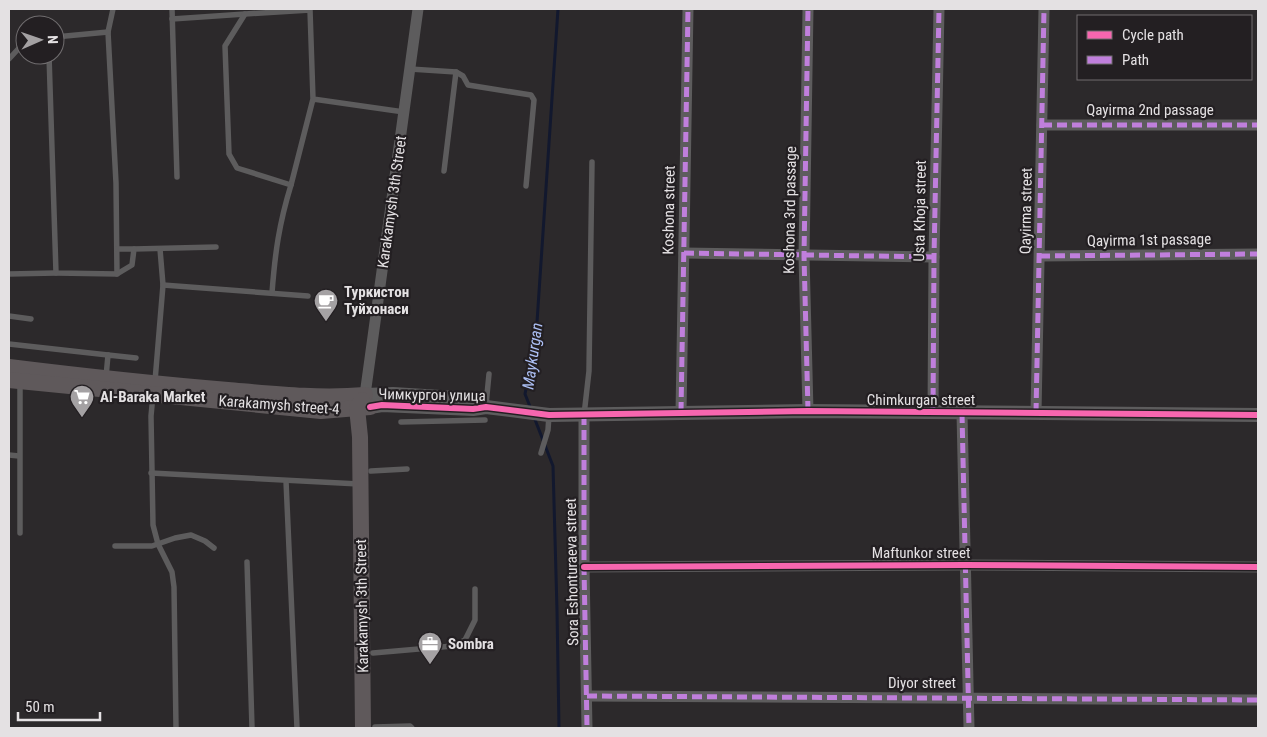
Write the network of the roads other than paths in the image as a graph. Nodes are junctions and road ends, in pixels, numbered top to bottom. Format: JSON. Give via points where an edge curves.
{"nodes":[{"id":1,"x":113,"y":9,"type":"edge"},
{"id":2,"x":172,"y":9,"type":"edge"},
{"id":3,"x":310,"y":9,"type":"edge"},
{"id":4,"x":418,"y":9,"type":"edge"},
{"id":5,"x":688,"y":9,"type":"edge"},
{"id":6,"x":808,"y":9,"type":"edge"},
{"id":7,"x":938,"y":9,"type":"edge"},
{"id":8,"x":1044,"y":9,"type":"edge"},
{"id":9,"x":245,"y":14,"type":"junction"},
{"id":10,"x":172,"y":19,"type":"junction"},
{"id":11,"x":108,"y":32,"type":"junction"},
{"id":12,"x":65,"y":36,"type":"edge"},
{"id":13,"x":49,"y":65,"type":"edge"},
{"id":14,"x":410,"y":69,"type":"junction"},
{"id":15,"x":456,"y":72,"type":"junction"},
{"id":16,"x":313,"y":99,"type":"junction"},
{"id":17,"x":404,"y":112,"type":"junction"},
{"id":18,"x":1042,"y":125,"type":"junction"},
{"id":19,"x":1258,"y":125,"type":"edge"},
{"id":20,"x":592,"y":162,"type":"dead end"},
{"id":21,"x":444,"y":171,"type":"dead end"},
{"id":22,"x":177,"y":177,"type":"dead end"},
{"id":23,"x":291,"y":185,"type":"junction"},
{"id":24,"x":526,"y":186,"type":"dead end"},
{"id":25,"x":216,"y":247,"type":"dead end"},
{"id":26,"x":117,"y":249,"type":"junction"},
{"id":27,"x":134,"y":249,"type":"junction"},
{"id":28,"x":160,"y":249,"type":"junction"},
{"id":29,"x":684,"y":253,"type":"junction"},
{"id":30,"x":1258,"y":254,"type":"edge"},
{"id":31,"x":804,"y":256,"type":"junction"},
{"id":32,"x":1040,"y":256,"type":"junction"},
{"id":33,"x":934,"y":257,"type":"junction"},
{"id":34,"x":56,"y":273,"type":"junction"},
{"id":35,"x":9,"y":274,"type":"edge"},
{"id":36,"x":117,"y":274,"type":"junction"},
{"id":37,"x":163,"y":285,"type":"junction"},
{"id":38,"x":272,"y":293,"type":"junction"},
{"id":39,"x":308,"y":296,"type":"dead end"},
{"id":40,"x":9,"y":316,"type":"edge"},
{"id":41,"x":31,"y":319,"type":"dead end"},
{"id":42,"x":9,"y":344,"type":"edge"},
{"id":43,"x":108,"y":355,"type":"junction"},
{"id":44,"x":136,"y":358,"type":"dead end"},
{"id":45,"x":9,"y":367,"type":"edge"},
{"id":46,"x":489,"y":374,"type":"dead end"},
{"id":47,"x":105,"y":379,"type":"junction"},
{"id":48,"x":14,"y":381,"type":"edge"},
{"id":49,"x":154,"y":389,"type":"junction"},
{"id":50,"x":364,"y":403,"type":"junction"},
{"id":51,"x":808,"y":411,"type":"junction"},
{"id":52,"x":681,"y":412,"type":"junction"},
{"id":53,"x":933,"y":413,"type":"junction"},
{"id":54,"x":962,"y":413,"type":"junction"},
{"id":55,"x":1036,"y":413,"type":"junction"},
{"id":56,"x":485,"y":414,"type":"junction"},
{"id":57,"x":537,"y":414,"type":"junction"},
{"id":58,"x":584,"y":414,"type":"junction"},
{"id":59,"x":1258,"y":415,"type":"edge"},
{"id":60,"x":401,"y":422,"type":"dead end"},
{"id":61,"x":541,"y":453,"type":"dead end"},
{"id":62,"x":9,"y":455,"type":"edge"},
{"id":63,"x":19,"y":456,"type":"junction"},
{"id":64,"x":407,"y":469,"type":"dead end"},
{"id":65,"x":371,"y":471,"type":"junction"},
{"id":66,"x":151,"y":473,"type":"junction"},
{"id":67,"x":286,"y":481,"type":"junction"},
{"id":68,"x":360,"y":484,"type":"junction"},
{"id":69,"x":20,"y":533,"type":"dead end"},
{"id":70,"x":158,"y":544,"type":"junction"},
{"id":71,"x":115,"y":546,"type":"dead end"},
{"id":72,"x":214,"y":548,"type":"dead end"},
{"id":73,"x":247,"y":562,"type":"dead end"},
{"id":74,"x":965,"y":565,"type":"junction"},
{"id":75,"x":1258,"y":566,"type":"edge"},
{"id":76,"x":584,"y":567,"type":"junction"},
{"id":77,"x":475,"y":589,"type":"dead end"},
{"id":78,"x":373,"y":653,"type":"junction"},
{"id":79,"x":586,"y":696,"type":"junction"},
{"id":80,"x":968,"y":698,"type":"junction"},
{"id":81,"x":1258,"y":700,"type":"edge"},
{"id":82,"x":176,"y":728,"type":"edge"},
{"id":83,"x":252,"y":728,"type":"edge"},
{"id":84,"x":297,"y":728,"type":"edge"},
{"id":85,"x":371,"y":728,"type":"edge"},
{"id":86,"x":412,"y":728,"type":"edge"},
{"id":87,"x":588,"y":728,"type":"edge"},
{"id":88,"x":969,"y":728,"type":"edge"}],
"edges":[{"from":1,"to":11,"type":"lane"},
{"from":2,"to":10,"type":"lane"},
{"from":3,"to":9,"type":"lane"},
{"from":3,"to":16,"type":"lane"},
{"from":4,"to":14,"type":"street","name":"Karakamysh 3th Street"},
{"from":5,"to":29,"type":"street","name":"Koshona street"},
{"from":6,"to":31,"type":"street","name":"Koshona 3rd passage"},
{"from":7,"to":33,"type":"street","name":"Usta Khoja street"},
{"from":8,"to":18,"type":"street","name":"Qayirma street"},
{"from":9,"to":10,"type":"lane"},
{"from":9,"to":23,"type":"lane","via":[[225,46],[229,154],[237,168]]},
{"from":10,"to":22,"type":"lane"},
{"from":11,"to":12,"type":"lane"},
{"from":11,"to":26,"type":"lane"},
{"from":13,"to":34,"type":"lane"},
{"from":14,"to":15,"type":"lane"},
{"from":14,"to":17,"type":"street","name":"Karakamysh 3th Street"},
{"from":15,"to":21,"type":"lane"},
{"from":15,"to":24,"type":"lane","via":[[468,85],[531,95],[534,100]]},
{"from":16,"to":17,"type":"lane"},
{"from":16,"to":23,"type":"lane"},
{"from":17,"to":50,"type":"street","name":"Karakamysh 3th Street"},
{"from":18,"to":19,"type":"street","name":"Qayirma 2nd passage"},
{"from":18,"to":32,"type":"street","name":"Qayirma street"},
{"from":20,"to":58,"type":"lane","via":[[589,371]]},
{"from":23,"to":38,"type":"lane","via":[[275,248]]},
{"from":25,"to":28,"type":"lane"},
{"from":26,"to":27,"type":"lane"},
{"from":26,"to":36,"type":"lane"},
{"from":27,"to":28,"type":"lane"},
{"from":27,"to":36,"type":"lane","via":[[132,264]]},
{"from":28,"to":37,"type":"lane"},
{"from":29,"to":31,"type":"street"},
{"from":29,"to":52,"type":"street","name":"Koshona street"},
{"from":30,"to":32,"type":"street","name":"Qayirma 1st passage"},
{"from":31,"to":33,"type":"street"},
{"from":31,"to":51,"type":"street","name":"Koshona 3rd passage"},
{"from":32,"to":55,"type":"street","name":"Qayirma street"},
{"from":33,"to":53,"type":"street","name":"Usta Khoja street"},
{"from":34,"to":35,"type":"lane"},
{"from":34,"to":36,"type":"lane"},
{"from":37,"to":38,"type":"lane"},
{"from":37,"to":49,"type":"lane"},
{"from":38,"to":39,"type":"lane"},
{"from":40,"to":41,"type":"lane"},
{"from":42,"to":43,"type":"lane"},
{"from":43,"to":44,"type":"lane"},
{"from":43,"to":47,"type":"lane"},
{"from":45,"to":47,"type":"main road","name":"Karakamysh street-4"},
{"from":46,"to":56,"type":"lane"},
{"from":47,"to":49,"type":"main road","name":"Karakamysh street-4"},
{"from":48,"to":49,"type":"main road","name":"Karakamysh street-4"},
{"from":48,"to":63,"type":"lane"},
{"from":49,"to":50,"type":"main road","name":"Karakamysh street-4","via":[[322,411]]},
{"from":49,"to":66,"type":"lane"},
{"from":50,"to":56,"type":"street","name":"Чимкургон улица","via":[[473,409]]},
{"from":50,"to":65,"type":"main road","name":"Karakamysh 3th Street"},
{"from":50,"to":68,"type":"main road","name":"Karakamysh 3th Street"},
{"from":51,"to":52,"type":"street","name":"Chimkurgan street"},
{"from":51,"to":53,"type":"street","name":"Chimkurgan street"},
{"from":52,"to":58,"type":"street","name":"Chimkurgan street"},
{"from":53,"to":54,"type":"street","name":"Chimkurgan street"},
{"from":54,"to":55,"type":"street","name":"Chimkurgan street"},
{"from":54,"to":74,"type":"street"},
{"from":55,"to":59,"type":"street","name":"Chimkurgan street"},
{"from":56,"to":57,"type":"street","name":"Чимкургон улица"},
{"from":56,"to":60,"type":"lane"},
{"from":57,"to":58,"type":"street","name":"Чимкургон улица"},
{"from":57,"to":61,"type":"lane","via":[[548,430]]},
{"from":58,"to":76,"type":"street","name":"Sora Eshonturaeva street"},
{"from":62,"to":63,"type":"lane"},
{"from":63,"to":69,"type":"lane"},
{"from":64,"to":65,"type":"lane"},
{"from":65,"to":78,"type":"main road","name":"Karakamysh 3th Street"},
{"from":66,"to":67,"type":"lane"},
{"from":66,"to":70,"type":"lane","via":[[153,525]]},
{"from":67,"to":68,"type":"lane"},
{"from":67,"to":84,"type":"lane"},
{"from":68,"to":85,"type":"main road","name":"Karakamysh 3th Street"},
{"from":70,"to":71,"type":"lane"},
{"from":70,"to":72,"type":"lane","via":[[191,535]]},
{"from":70,"to":82,"type":"lane","via":[[172,572],[174,587]]},
{"from":73,"to":83,"type":"lane"},
{"from":74,"to":75,"type":"street","name":"Maftunkor street"},
{"from":74,"to":76,"type":"street","name":"Maftunkor street"},
{"from":74,"to":80,"type":"street"},
{"from":76,"to":79,"type":"street","name":"Sora Eshonturaeva street"},
{"from":77,"to":78,"type":"lane","via":[[475,620],[465,640],[453,646]]},
{"from":78,"to":85,"type":"main road","name":"Karakamysh 3th Street"},
{"from":79,"to":80,"type":"street","name":"Diyor street"},
{"from":79,"to":87,"type":"street","name":"Sora Eshonturaeva street"},
{"from":80,"to":81,"type":"street","name":"Diyor street"},
{"from":80,"to":88,"type":"street"},
{"from":85,"to":86,"type":"lane"}]}
